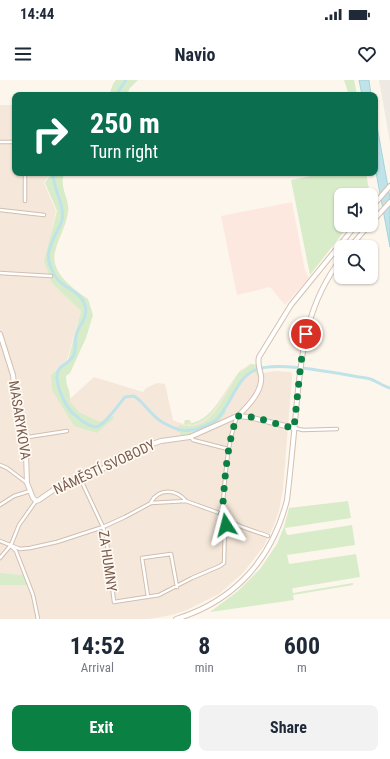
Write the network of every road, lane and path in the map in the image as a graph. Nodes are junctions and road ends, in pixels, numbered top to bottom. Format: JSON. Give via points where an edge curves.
{"nodes":[{"id":1,"x":0,"y":142,"type":"edge"},
{"id":2,"x":12,"y":142,"type":"edge"},
{"id":3,"x":25,"y":176,"type":"edge"},
{"id":4,"x":390,"y":186,"type":"edge"},
{"id":5,"x":378,"y":199,"type":"edge"},
{"id":6,"x":25,"y":201,"type":"dead end"},
{"id":7,"x":390,"y":202,"type":"edge"},
{"id":8,"x":0,"y":210,"type":"edge"},
{"id":9,"x":44,"y":215,"type":"dead end"},
{"id":10,"x":378,"y":215,"type":"edge"},
{"id":11,"x":350,"y":232,"type":"edge"},
{"id":12,"x":363,"y":232,"type":"edge"},
{"id":13,"x":356,"y":240,"type":"edge"},
{"id":14,"x":334,"y":269,"type":"edge"},
{"id":15,"x":0,"y":272,"type":"edge"},
{"id":16,"x":50,"y":276,"type":"dead end"},
{"id":17,"x":0,"y":334,"type":"edge"},
{"id":18,"x":237,"y":416,"type":"junction"},
{"id":19,"x":294,"y":428,"type":"junction"},
{"id":20,"x":66,"y":430,"type":"dead end"},
{"id":21,"x":337,"y":430,"type":"dead end"},
{"id":22,"x":190,"y":437,"type":"junction"},
{"id":23,"x":22,"y":438,"type":"junction"},
{"id":24,"x":228,"y":449,"type":"junction"},
{"id":25,"x":0,"y":466,"type":"edge"},
{"id":26,"x":80,"y":478,"type":"junction"},
{"id":27,"x":27,"y":483,"type":"junction"},
{"id":28,"x":30,"y":491,"type":"junction"},
{"id":29,"x":36,"y":501,"type":"junction"},
{"id":30,"x":186,"y":501,"type":"junction"},
{"id":31,"x":151,"y":503,"type":"junction"},
{"id":32,"x":0,"y":505,"type":"edge"},
{"id":33,"x":222,"y":514,"type":"junction"},
{"id":34,"x":225,"y":517,"type":"junction"},
{"id":35,"x":103,"y":527,"type":"junction"},
{"id":36,"x":268,"y":536,"type":"dead end"},
{"id":37,"x":0,"y":541,"type":"edge"},
{"id":38,"x":11,"y":545,"type":"junction"},
{"id":39,"x":0,"y":558,"type":"edge"},
{"id":40,"x":177,"y":587,"type":"junction"},
{"id":41,"x":148,"y":597,"type":"junction"},
{"id":42,"x":38,"y":619,"type":"edge"},
{"id":43,"x":176,"y":619,"type":"edge"}],
"edges":[{"from":1,"to":2,"type":"street"},
{"from":3,"to":6,"type":"street"},
{"from":4,"to":5,"type":"street"},
{"from":7,"to":10,"type":"street"},
{"from":8,"to":9,"type":"street"},
{"from":11,"to":18,"type":"street","via":[[290,305],[259,357],[261,383],[247,407]]},
{"from":12,"to":13,"type":"street"},
{"from":14,"to":19,"type":"street","via":[[313,309],[306,334]]},
{"from":15,"to":16,"type":"street"},
{"from":17,"to":23,"type":"street","name":"MASARYKOVA","via":[[13,375]]},
{"from":18,"to":19,"type":"street"},
{"from":18,"to":22,"type":"street","name":"NÁMĚSTÍ SVOBODY"},
{"from":18,"to":24,"type":"street"},
{"from":19,"to":21,"type":"street"},
{"from":19,"to":43,"type":"street","via":[[286,500],[279,526],[266,552],[249,574],[231,591],[204,608]]},
{"from":20,"to":23,"type":"street"},
{"from":22,"to":24,"type":"street"},
{"from":22,"to":26,"type":"street","name":"NÁMĚSTÍ SVOBODY","via":[[148,445],[108,467]]},
{"from":23,"to":27,"type":"street","name":"MASARYKOVA","via":[[26,454]]},
{"from":24,"to":33,"type":"street"},
{"from":25,"to":27,"type":"street","via":[[8,468]]},
{"from":26,"to":29,"type":"street","name":"NÁMĚSTÍ SVOBODY","via":[[59,486]]},
{"from":26,"to":35,"type":"street","name":"ZA HUMNY"},
{"from":27,"to":28,"type":"street","name":"NÁMĚSTÍ SVOBODY"},
{"from":28,"to":29,"type":"street","name":"NÁMĚSTÍ SVOBODY"},
{"from":28,"to":32,"type":"street","via":[[14,496]]},
{"from":29,"to":38,"type":"street","via":[[19,525]]},
{"from":30,"to":31,"type":"street"},
{"from":30,"to":31,"type":"street","via":[[173,492],[166,491],[158,494]]},
{"from":30,"to":33,"type":"street"},
{"from":31,"to":35,"type":"street"},
{"from":33,"to":34,"type":"street"},
{"from":34,"to":36,"type":"street"},
{"from":34,"to":40,"type":"street","via":[[224,564]]},
{"from":35,"to":38,"type":"street","via":[[43,546],[20,549]]},
{"from":35,"to":41,"type":"street","name":"ZA HUMNY","via":[[114,602]]},
{"from":37,"to":38,"type":"street"},
{"from":38,"to":39,"type":"street"},
{"from":38,"to":42,"type":"street","via":[[16,551],[33,595]]},
{"from":40,"to":41,"type":"street"},
{"from":40,"to":41,"type":"street","via":[[171,554],[142,558]]}]}
